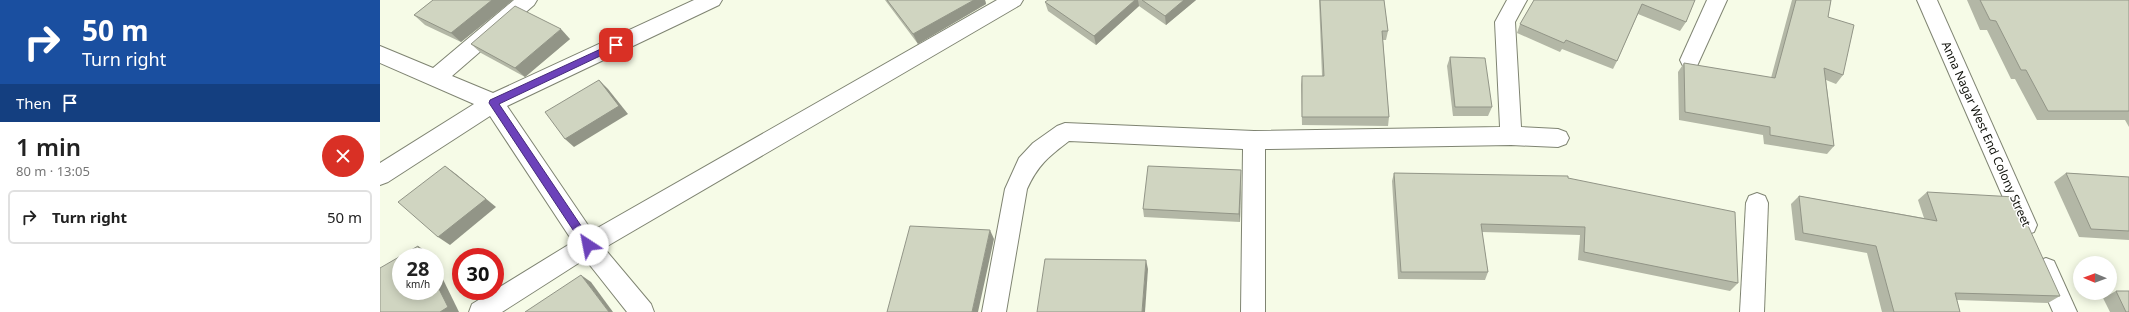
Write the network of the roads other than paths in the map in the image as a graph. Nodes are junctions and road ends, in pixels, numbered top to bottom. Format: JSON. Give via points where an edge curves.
{"nodes":[{"id":1,"x":527,"y":0,"type":"edge"},
{"id":2,"x":712,"y":0,"type":"edge"},
{"id":3,"x":1013,"y":0,"type":"edge"},
{"id":4,"x":1517,"y":0,"type":"edge"},
{"id":5,"x":1717,"y":0,"type":"edge"},
{"id":6,"x":1927,"y":0,"type":"edge"},
{"id":7,"x":380,"y":54,"type":"edge"},
{"id":8,"x":1690,"y":60,"type":"dead end"},
{"id":9,"x":438,"y":77,"type":"junction"},
{"id":10,"x":494,"y":103,"type":"junction"},
{"id":11,"x":1511,"y":136,"type":"junction"},
{"id":12,"x":1558,"y":138,"type":"dead end"},
{"id":13,"x":1254,"y":140,"type":"junction"},
{"id":14,"x":380,"y":175,"type":"edge"},
{"id":15,"x":1757,"y":203,"type":"dead end"},
{"id":16,"x":588,"y":245,"type":"junction"},
{"id":17,"x":481,"y":312,"type":"edge"},
{"id":18,"x":642,"y":312,"type":"edge"},
{"id":19,"x":994,"y":312,"type":"edge"},
{"id":20,"x":1252,"y":312,"type":"edge"},
{"id":21,"x":1752,"y":312,"type":"edge"},
{"id":22,"x":2065,"y":312,"type":"edge"}],
"edges":[{"from":1,"to":9,"type":"street"},
{"from":2,"to":10,"type":"street"},
{"from":3,"to":16,"type":"street"},
{"from":4,"to":11,"type":"street","via":[[1505,22]]},
{"from":5,"to":8,"type":"street"},
{"from":6,"to":22,"type":"street","name":"Anna Nagar West End Colony Street"},
{"from":7,"to":9,"type":"street"},
{"from":9,"to":10,"type":"street"},
{"from":10,"to":14,"type":"street"},
{"from":10,"to":16,"type":"street"},
{"from":11,"to":12,"type":"street"},
{"from":11,"to":13,"type":"street"},
{"from":13,"to":19,"type":"street","via":[[1065,132],[1041,150],[1027,166],[1016,189]]},
{"from":13,"to":20,"type":"street"},
{"from":15,"to":21,"type":"street"},
{"from":16,"to":17,"type":"street"},
{"from":16,"to":18,"type":"street"}]}
